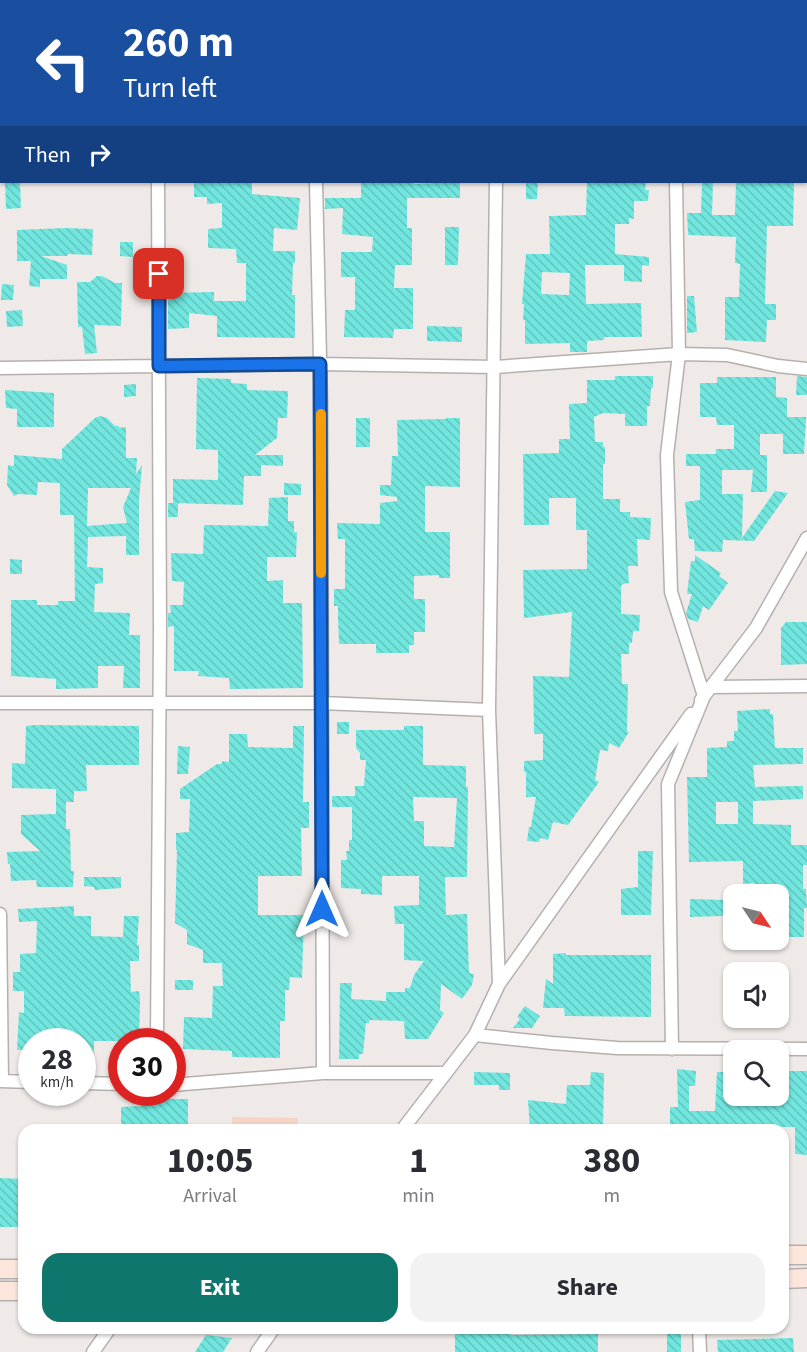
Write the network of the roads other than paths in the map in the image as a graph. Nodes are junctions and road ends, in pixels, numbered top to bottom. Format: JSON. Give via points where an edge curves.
{"nodes":[{"id":1,"x":158,"y":183,"type":"edge"},
{"id":2,"x":316,"y":183,"type":"edge"},
{"id":3,"x":496,"y":183,"type":"edge"},
{"id":4,"x":676,"y":183,"type":"edge"},
{"id":5,"x":679,"y":354,"type":"junction"},
{"id":6,"x":320,"y":364,"type":"junction"},
{"id":7,"x":159,"y":366,"type":"junction"},
{"id":8,"x":495,"y":367,"type":"junction"},
{"id":9,"x":0,"y":368,"type":"edge"},
{"id":10,"x":807,"y":369,"type":"edge"},
{"id":11,"x":807,"y":538,"type":"edge"},
{"id":12,"x":807,"y":686,"type":"edge"},
{"id":13,"x":708,"y":692,"type":"junction"},
{"id":14,"x":0,"y":703,"type":"edge"},
{"id":15,"x":159,"y":703,"type":"junction"},
{"id":16,"x":322,"y":703,"type":"junction"},
{"id":17,"x":489,"y":710,"type":"junction"},
{"id":18,"x":0,"y":914,"type":"edge"},
{"id":19,"x":498,"y":984,"type":"junction"},
{"id":20,"x":157,"y":1028,"type":"edge"},
{"id":21,"x":475,"y":1035,"type":"junction"},
{"id":22,"x":672,"y":1049,"type":"junction"},
{"id":23,"x":807,"y":1049,"type":"edge"},
{"id":24,"x":323,"y":1073,"type":"junction"},
{"id":25,"x":444,"y":1073,"type":"junction"},
{"id":26,"x":1,"y":1081,"type":"edge"},
{"id":27,"x":18,"y":1082,"type":"edge"},
{"id":28,"x":186,"y":1084,"type":"edge"},
{"id":29,"x":406,"y":1124,"type":"edge"},
{"id":30,"x":789,"y":1255,"type":"edge"},
{"id":31,"x":807,"y":1255,"type":"edge"},
{"id":32,"x":0,"y":1269,"type":"edge"},
{"id":33,"x":18,"y":1269,"type":"edge"},
{"id":34,"x":807,"y":1278,"type":"edge"},
{"id":35,"x":789,"y":1279,"type":"edge"},
{"id":36,"x":0,"y":1291,"type":"edge"},
{"id":37,"x":18,"y":1291,"type":"edge"},
{"id":38,"x":106,"y":1334,"type":"edge"},
{"id":39,"x":270,"y":1334,"type":"edge"},
{"id":40,"x":699,"y":1334,"type":"edge"},
{"id":41,"x":93,"y":1352,"type":"edge"},
{"id":42,"x":257,"y":1352,"type":"edge"},
{"id":43,"x":700,"y":1352,"type":"edge"}],
"edges":[{"from":1,"to":7,"type":"street"},
{"from":2,"to":6,"type":"street"},
{"from":3,"to":8,"type":"street"},
{"from":4,"to":5,"type":"street"},
{"from":5,"to":8,"type":"street"},
{"from":5,"to":10,"type":"street","via":[[727,355]]},
{"from":5,"to":13,"type":"street","via":[[667,455],[671,592]]},
{"from":6,"to":7,"type":"street"},
{"from":6,"to":8,"type":"street"},
{"from":6,"to":16,"type":"street"},
{"from":7,"to":9,"type":"street"},
{"from":7,"to":15,"type":"street"},
{"from":8,"to":17,"type":"street"},
{"from":11,"to":13,"type":"street","via":[[756,628]]},
{"from":12,"to":13,"type":"street"},
{"from":13,"to":19,"type":"street"},
{"from":13,"to":22,"type":"street","via":[[668,784]]},
{"from":14,"to":15,"type":"street"},
{"from":15,"to":16,"type":"street"},
{"from":15,"to":20,"type":"street"},
{"from":16,"to":17,"type":"street"},
{"from":16,"to":24,"type":"street"},
{"from":17,"to":19,"type":"street"},
{"from":18,"to":26,"type":"street"},
{"from":19,"to":21,"type":"street"},
{"from":21,"to":22,"type":"street"},
{"from":21,"to":25,"type":"street"},
{"from":22,"to":23,"type":"street"},
{"from":24,"to":25,"type":"street"},
{"from":24,"to":28,"type":"street"},
{"from":25,"to":29,"type":"street"},
{"from":26,"to":27,"type":"street"},
{"from":30,"to":31,"type":"main road"},
{"from":32,"to":33,"type":"main road"},
{"from":34,"to":35,"type":"main road"},
{"from":36,"to":37,"type":"main road"},
{"from":38,"to":41,"type":"street"},
{"from":39,"to":42,"type":"street"},
{"from":40,"to":43,"type":"street"}]}
